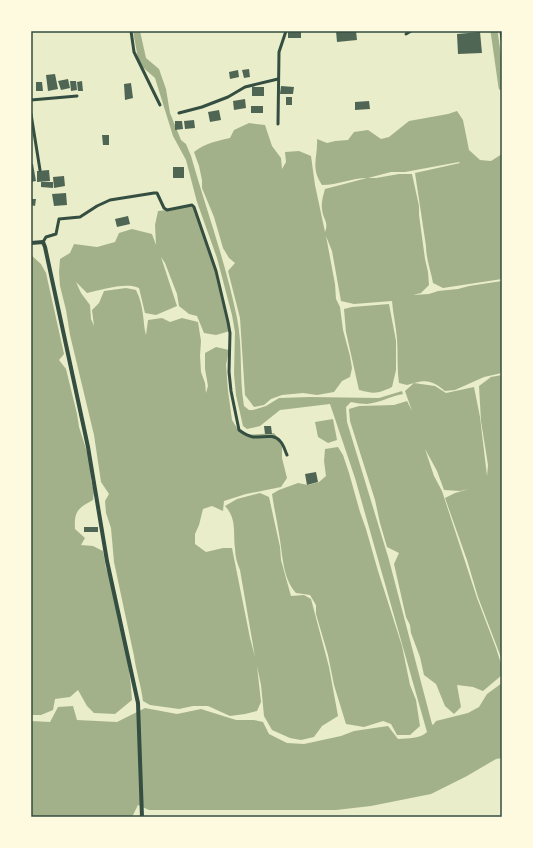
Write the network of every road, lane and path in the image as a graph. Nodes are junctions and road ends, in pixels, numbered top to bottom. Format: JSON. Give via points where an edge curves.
{"nodes":[{"id":1,"x":131,"y":31,"type":"edge"},
{"id":2,"x":286,"y":31,"type":"edge"},
{"id":3,"x":411,"y":31,"type":"edge"},
{"id":4,"x":501,"y":31,"type":"edge"},
{"id":5,"x":406,"y":34,"type":"dead end"},
{"id":6,"x":502,"y":40,"type":"edge"},
{"id":7,"x":278,"y":80,"type":"junction"},
{"id":8,"x":77,"y":96,"type":"dead end"},
{"id":9,"x":31,"y":100,"type":"edge"},
{"id":10,"x":160,"y":105,"type":"dead end"},
{"id":11,"x":179,"y":113,"type":"dead end"},
{"id":12,"x":31,"y":114,"type":"edge"},
{"id":13,"x":278,"y":124,"type":"dead end"},
{"id":14,"x":40,"y":170,"type":"dead end"},
{"id":15,"x":43,"y":242,"type":"junction"},
{"id":16,"x":31,"y":243,"type":"edge"},
{"id":17,"x":287,"y":456,"type":"dead end"},
{"id":18,"x":142,"y":817,"type":"edge"}],
"edges":[{"from":1,"to":10,"type":"street","via":[[134,52]]},
{"from":2,"to":7,"type":"street","via":[[279,52]]},
{"from":3,"to":5,"type":"street"},
{"from":4,"to":6,"type":"street"},
{"from":7,"to":11,"type":"street","via":[[245,86],[228,97]]},
{"from":7,"to":13,"type":"street"},
{"from":8,"to":9,"type":"street"},
{"from":12,"to":14,"type":"street"},
{"from":15,"to":16,"type":"street"},
{"from":15,"to":17,"type":"street","via":[[46,237],[56,234],[60,219],[80,217],[110,200],[154,192],[167,210],[192,205],[216,271],[228,322],[231,391],[239,430],[253,437],[271,436],[279,440]]},
{"from":15,"to":18,"type":"street","via":[[88,447],[107,562],[139,709]]}]}
